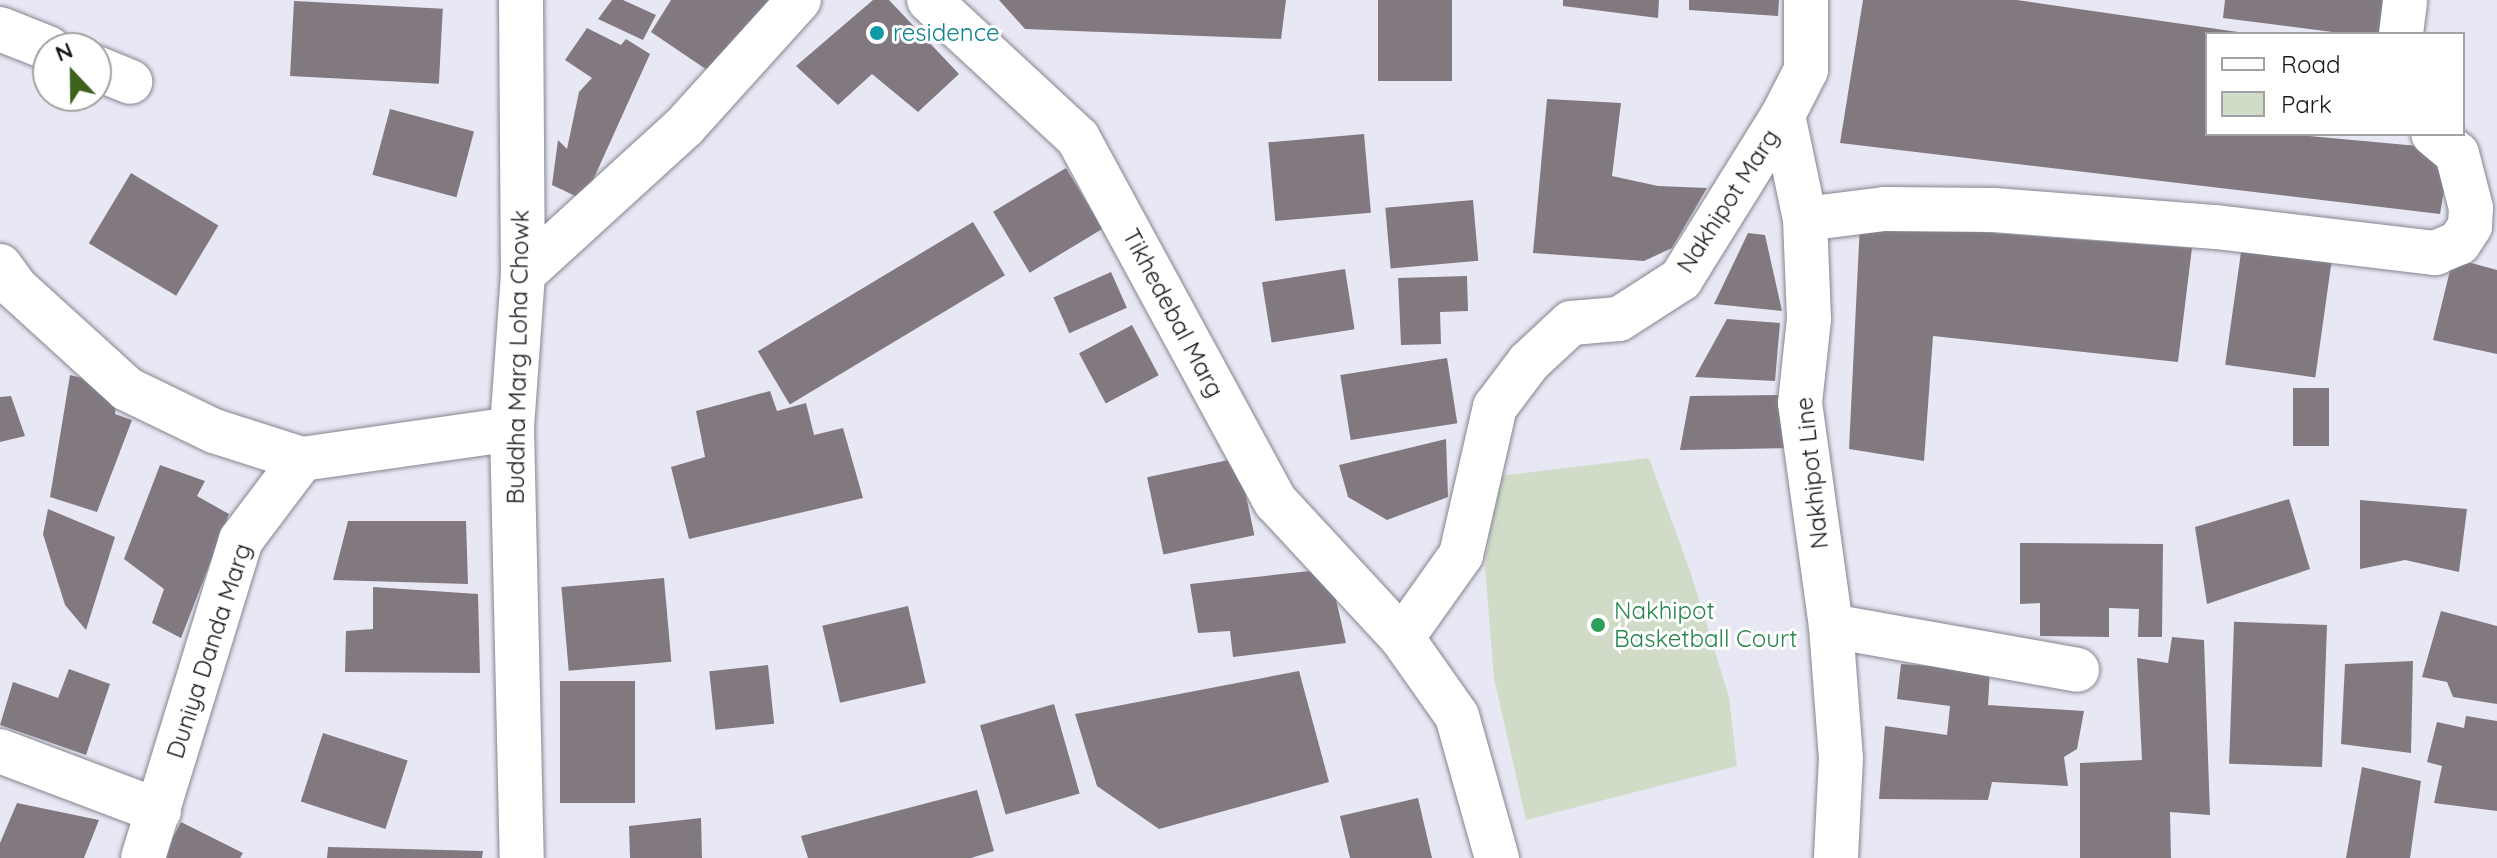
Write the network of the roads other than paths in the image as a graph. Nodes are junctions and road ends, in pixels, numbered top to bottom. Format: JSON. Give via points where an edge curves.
{"nodes":[{"id":1,"x":521,"y":0,"type":"edge"},
{"id":2,"x":799,"y":0,"type":"edge"},
{"id":3,"x":929,"y":0,"type":"edge"},
{"id":4,"x":1806,"y":0,"type":"edge"},
{"id":5,"x":2405,"y":0,"type":"edge"},
{"id":6,"x":0,"y":29,"type":"edge"},
{"id":7,"x":2401,"y":32,"type":"edge"},
{"id":8,"x":32,"y":42,"type":"edge"},
{"id":9,"x":1783,"y":115,"type":"junction"},
{"id":10,"x":2435,"y":136,"type":"edge"},
{"id":11,"x":1805,"y":219,"type":"junction"},
{"id":12,"x":0,"y":266,"type":"edge"},
{"id":13,"x":523,"y":274,"type":"junction"},
{"id":14,"x":512,"y":429,"type":"junction"},
{"id":15,"x":302,"y":459,"type":"junction"},
{"id":16,"x":1831,"y":626,"type":"junction"},
{"id":17,"x":1402,"y":638,"type":"junction"},
{"id":18,"x":2077,"y":670,"type":"dead end"},
{"id":19,"x":0,"y":751,"type":"edge"},
{"id":20,"x":159,"y":811,"type":"junction"},
{"id":21,"x":143,"y":858,"type":"edge"},
{"id":22,"x":522,"y":858,"type":"edge"},
{"id":23,"x":1497,"y":858,"type":"edge"},
{"id":24,"x":1836,"y":858,"type":"edge"}],
"edges":[{"from":1,"to":13,"type":"street","name":"Buddha Marg Loha Chowk"},
{"from":2,"to":13,"type":"street","via":[[685,126]]},
{"from":3,"to":17,"type":"street","name":"Tikhedebal Marg","via":[[1078,138],[1276,502]]},
{"from":4,"to":9,"type":"street","via":[[1806,70]]},
{"from":5,"to":7,"type":"street"},
{"from":6,"to":8,"type":"street"},
{"from":9,"to":11,"type":"street","name":"Nakhipot Line"},
{"from":9,"to":17,"type":"street","name":"Nakhipot Marg","via":[[1681,279],[1619,319],[1571,323],[1529,362],[1495,407],[1461,555]]},
{"from":10,"to":11,"type":"street","via":[[2457,154],[2471,208],[2470,226],[2459,243],[2435,253],[2216,227],[1994,210],[1884,209]]},
{"from":11,"to":16,"type":"street","name":"Nakhipot Line","via":[[1809,319],[1800,403]]},
{"from":12,"to":15,"type":"street","via":[[15,287],[127,389],[214,431]]},
{"from":13,"to":14,"type":"street","name":"Buddha Marg Loha Chowk"},
{"from":14,"to":15,"type":"street"},
{"from":14,"to":22,"type":"street","name":"Buddha Marg Loha Chowk"},
{"from":15,"to":20,"type":"street","name":"Duniya Danda Marg","via":[[241,540]]},
{"from":16,"to":18,"type":"street"},
{"from":16,"to":24,"type":"street","name":"Nakhipot Line","via":[[1841,758]]},
{"from":17,"to":23,"type":"street","via":[[1457,716]]},
{"from":19,"to":20,"type":"street"},
{"from":20,"to":21,"type":"street","name":"Duniya Danda Marg"}]}
